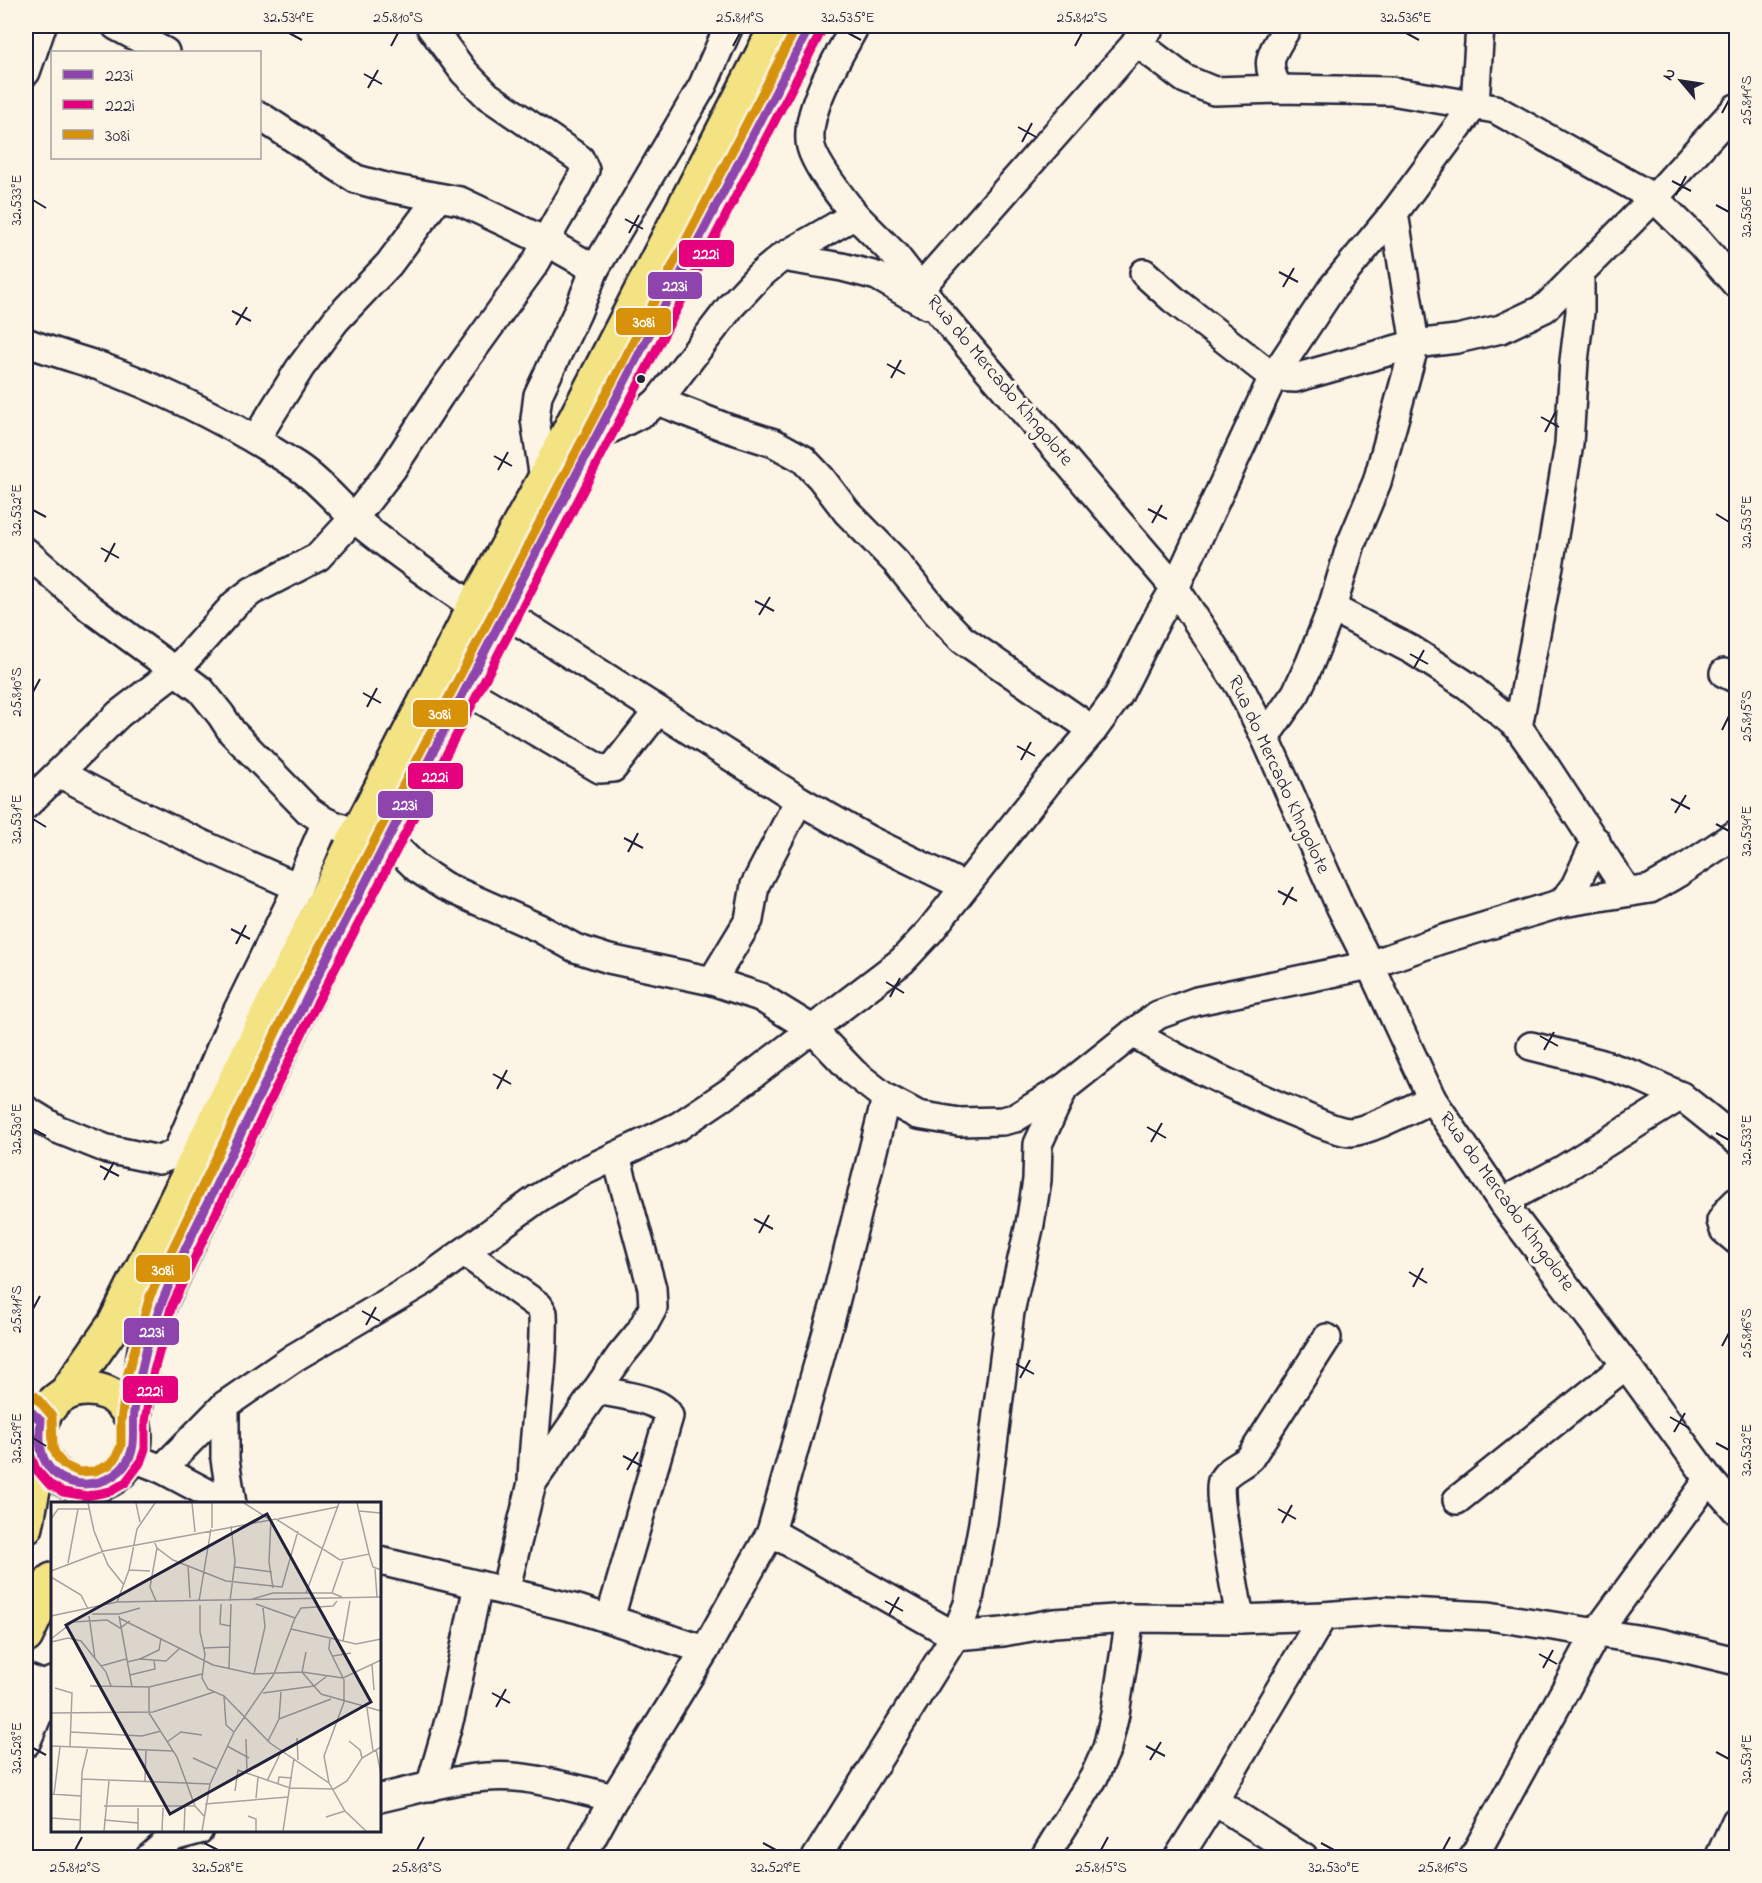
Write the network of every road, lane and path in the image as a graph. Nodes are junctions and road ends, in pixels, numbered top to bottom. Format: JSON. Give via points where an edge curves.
{"nodes":[{"id":1,"x":42,"y":26,"type":"edge"},
{"id":2,"x":116,"y":26,"type":"edge"},
{"id":3,"x":430,"y":26,"type":"edge"},
{"id":4,"x":777,"y":26,"type":"edge"},
{"id":5,"x":810,"y":26,"type":"edge"},
{"id":6,"x":855,"y":26,"type":"edge"},
{"id":7,"x":1288,"y":26,"type":"edge"},
{"id":8,"x":1480,"y":26,"type":"edge"},
{"id":9,"x":721,"y":30,"type":"edge"},
{"id":10,"x":1144,"y":34,"type":"edge"},
{"id":11,"x":163,"y":51,"type":"edge"},
{"id":12,"x":26,"y":72,"type":"edge"},
{"id":13,"x":1279,"y":89,"type":"junction"},
{"id":14,"x":1475,"y":104,"type":"junction"},
{"id":15,"x":1737,"y":108,"type":"edge"},
{"id":16,"x":261,"y":117,"type":"edge"},
{"id":17,"x":438,"y":198,"type":"junction"},
{"id":18,"x":1654,"y":198,"type":"junction"},
{"id":19,"x":1394,"y":213,"type":"junction"},
{"id":20,"x":855,"y":215,"type":"junction"},
{"id":21,"x":547,"y":242,"type":"junction"},
{"id":22,"x":782,"y":257,"type":"junction"},
{"id":23,"x":595,"y":269,"type":"junction"},
{"id":24,"x":1144,"y":273,"type":"dead end"},
{"id":25,"x":1580,"y":274,"type":"junction"},
{"id":26,"x":1737,"y":284,"type":"edge"},
{"id":27,"x":921,"y":287,"type":"junction"},
{"id":28,"x":940,"y":313,"type":"junction"},
{"id":29,"x":26,"y":342,"type":"edge"},
{"id":30,"x":1415,"y":344,"type":"junction"},
{"id":31,"x":1273,"y":376,"type":"junction"},
{"id":32,"x":658,"y":401,"type":"junction"},
{"id":33,"x":597,"y":436,"type":"junction"},
{"id":34,"x":255,"y":440,"type":"junction"},
{"id":35,"x":544,"y":480,"type":"junction"},
{"id":36,"x":354,"y":518,"type":"junction"},
{"id":37,"x":26,"y":552,"type":"edge"},
{"id":38,"x":1175,"y":588,"type":"junction"},
{"id":39,"x":1332,"y":608,"type":"junction"},
{"id":40,"x":490,"y":610,"type":"junction"},
{"id":41,"x":175,"y":671,"type":"junction"},
{"id":42,"x":465,"y":690,"type":"junction"},
{"id":43,"x":657,"y":712,"type":"junction"},
{"id":44,"x":1518,"y":727,"type":"junction"},
{"id":45,"x":1093,"y":730,"type":"junction"},
{"id":46,"x":1265,"y":737,"type":"junction"},
{"id":47,"x":59,"y":772,"type":"junction"},
{"id":48,"x":799,"y":800,"type":"junction"},
{"id":49,"x":26,"y":805,"type":"edge"},
{"id":50,"x":326,"y":822,"type":"junction"},
{"id":51,"x":1737,"y":834,"type":"edge"},
{"id":52,"x":373,"y":836,"type":"junction"},
{"id":53,"x":1596,"y":841,"type":"junction"},
{"id":54,"x":418,"y":870,"type":"junction"},
{"id":55,"x":369,"y":874,"type":"junction"},
{"id":56,"x":964,"y":886,"type":"junction"},
{"id":57,"x":298,"y":887,"type":"junction"},
{"id":58,"x":1627,"y":891,"type":"junction"},
{"id":59,"x":1562,"y":903,"type":"junction"},
{"id":60,"x":1370,"y":965,"type":"junction"},
{"id":61,"x":712,"y":981,"type":"junction"},
{"id":62,"x":812,"y":1029,"type":"junction"},
{"id":63,"x":1132,"y":1033,"type":"junction"},
{"id":64,"x":1531,"y":1046,"type":"dead end"},
{"id":65,"x":1064,"y":1088,"type":"junction"},
{"id":66,"x":1680,"y":1096,"type":"junction"},
{"id":67,"x":886,"y":1098,"type":"junction"},
{"id":68,"x":1432,"y":1099,"type":"junction"},
{"id":69,"x":26,"y":1110,"type":"edge"},
{"id":70,"x":1015,"y":1118,"type":"junction"},
{"id":71,"x":1737,"y":1140,"type":"edge"},
{"id":72,"x":1038,"y":1144,"type":"junction"},
{"id":73,"x":616,"y":1156,"type":"junction"},
{"id":74,"x":1502,"y":1202,"type":"junction"},
{"id":75,"x":1737,"y":1202,"type":"edge"},
{"id":76,"x":1737,"y":1240,"type":"edge"},
{"id":77,"x":464,"y":1252,"type":"junction"},
{"id":78,"x":1327,"y":1338,"type":"dead end"},
{"id":79,"x":1626,"y":1365,"type":"junction"},
{"id":80,"x":597,"y":1390,"type":"junction"},
{"id":81,"x":66,"y":1394,"type":"junction"},
{"id":82,"x":225,"y":1405,"type":"junction"},
{"id":83,"x":33,"y":1413,"type":"edge"},
{"id":84,"x":133,"y":1423,"type":"junction"},
{"id":85,"x":130,"y":1457,"type":"junction"},
{"id":86,"x":43,"y":1458,"type":"junction"},
{"id":87,"x":162,"y":1469,"type":"junction"},
{"id":88,"x":1709,"y":1479,"type":"junction"},
{"id":89,"x":532,"y":1483,"type":"junction"},
{"id":90,"x":100,"y":1492,"type":"edge"},
{"id":91,"x":1457,"y":1500,"type":"dead end"},
{"id":92,"x":228,"y":1502,"type":"edge"},
{"id":93,"x":230,"y":1502,"type":"edge"},
{"id":94,"x":1737,"y":1510,"type":"edge"},
{"id":95,"x":26,"y":1527,"type":"edge"},
{"id":96,"x":771,"y":1532,"type":"junction"},
{"id":97,"x":381,"y":1561,"type":"edge"},
{"id":98,"x":51,"y":1582,"type":"edge"},
{"id":99,"x":478,"y":1585,"type":"junction"},
{"id":100,"x":506,"y":1592,"type":"junction"},
{"id":101,"x":1323,"y":1616,"type":"junction"},
{"id":102,"x":610,"y":1618,"type":"junction"},
{"id":103,"x":1130,"y":1618,"type":"junction"},
{"id":104,"x":1240,"y":1619,"type":"junction"},
{"id":105,"x":1597,"y":1632,"type":"junction"},
{"id":106,"x":26,"y":1636,"type":"edge"},
{"id":107,"x":955,"y":1636,"type":"junction"},
{"id":108,"x":705,"y":1650,"type":"junction"},
{"id":109,"x":1737,"y":1661,"type":"edge"},
{"id":110,"x":45,"y":1683,"type":"edge"},
{"id":111,"x":26,"y":1743,"type":"edge"},
{"id":112,"x":430,"y":1786,"type":"junction"},
{"id":113,"x":381,"y":1798,"type":"edge"},
{"id":114,"x":614,"y":1798,"type":"junction"},
{"id":115,"x":1214,"y":1801,"type":"junction"},
{"id":116,"x":1737,"y":1821,"type":"edge"},
{"id":117,"x":192,"y":1832,"type":"edge"},
{"id":118,"x":149,"y":1857,"type":"edge"},
{"id":119,"x":581,"y":1857,"type":"edge"},
{"id":120,"x":816,"y":1857,"type":"edge"},
{"id":121,"x":1044,"y":1857,"type":"edge"},
{"id":122,"x":1178,"y":1857,"type":"edge"},
{"id":123,"x":1304,"y":1857,"type":"edge"},
{"id":124,"x":1473,"y":1857,"type":"edge"},
{"id":125,"x":1719,"y":1857,"type":"edge"}],
"edges":[{"from":1,"to":12,"type":"street"},
{"from":2,"to":11,"type":"street"},
{"from":3,"to":21,"type":"street","via":[[464,72],[488,96],[580,159],[585,170]]},
{"from":4,"to":35,"type":"main road"},
{"from":5,"to":33,"type":"main road"},
{"from":6,"to":20,"type":"street","name":"Rua do Mercado Khngolote","via":[[816,104],[810,142],[832,186]]},
{"from":7,"to":13,"type":"street","via":[[1269,65]]},
{"from":8,"to":14,"type":"street"},
{"from":9,"to":23,"type":"street","via":[[715,59],[702,85]]},
{"from":10,"to":13,"type":"street","via":[[1185,79],[1215,91]]},
{"from":10,"to":27,"type":"street"},
{"from":13,"to":14,"type":"street","via":[[1390,91]]},
{"from":14,"to":18,"type":"street","via":[[1495,109]]},
{"from":14,"to":19,"type":"street"},
{"from":15,"to":18,"type":"street"},
{"from":16,"to":17,"type":"street","via":[[356,178]]},
{"from":17,"to":21,"type":"street","via":[[460,201]]},
{"from":17,"to":34,"type":"street","via":[[389,264],[336,320]]},
{"from":18,"to":25,"type":"street"},
{"from":18,"to":26,"type":"street"},
{"from":19,"to":30,"type":"street"},
{"from":19,"to":31,"type":"street","via":[[1332,288]]},
{"from":20,"to":22,"type":"street"},
{"from":20,"to":27,"type":"street","name":"Rua do Mercado Khngolote"},
{"from":21,"to":23,"type":"street"},
{"from":21,"to":36,"type":"street","via":[[392,470]]},
{"from":22,"to":28,"type":"street","via":[[877,276]]},
{"from":22,"to":32,"type":"street","via":[[731,306]]},
{"from":23,"to":35,"type":"street","via":[[538,395],[535,419]]},
{"from":24,"to":31,"type":"street"},
{"from":25,"to":30,"type":"street","via":[[1545,308],[1501,329]]},
{"from":25,"to":44,"type":"street","via":[[1569,444]]},
{"from":27,"to":28,"type":"street","name":"Rua do Mercado Khngolote"},
{"from":28,"to":38,"type":"street","name":"Rua do Mercado Khngolote"},
{"from":29,"to":34,"type":"street","via":[[161,391]]},
{"from":30,"to":31,"type":"street","via":[[1295,378]]},
{"from":30,"to":39,"type":"street","via":[[1377,482],[1351,544]]},
{"from":31,"to":38,"type":"street"},
{"from":32,"to":33,"type":"street"},
{"from":32,"to":45,"type":"street","via":[[774,443],[803,459],[962,639]]},
{"from":33,"to":40,"type":"main road"},
{"from":34,"to":36,"type":"street","via":[[299,468]]},
{"from":35,"to":40,"type":"main road"},
{"from":36,"to":40,"type":"street","via":[[417,567]]},
{"from":36,"to":41,"type":"street","via":[[318,557],[235,604]]},
{"from":37,"to":41,"type":"street","via":[[91,609]]},
{"from":38,"to":45,"type":"street","via":[[1118,696]]},
{"from":38,"to":46,"type":"street","name":"Rua do Mercado Khngolote","via":[[1240,687]]},
{"from":39,"to":44,"type":"street","via":[[1412,650],[1468,686]]},
{"from":39,"to":46,"type":"street","via":[[1296,693]]},
{"from":40,"to":42,"type":"main road"},
{"from":40,"to":43,"type":"street"},
{"from":40,"to":52,"type":"main road"},
{"from":41,"to":47,"type":"street","via":[[119,714]]},
{"from":41,"to":50,"type":"street","via":[[201,690],[232,732],[308,810]]},
{"from":42,"to":43,"type":"street","via":[[600,769],[614,768]]},
{"from":42,"to":52,"type":"main road"},
{"from":43,"to":48,"type":"street"},
{"from":44,"to":53,"type":"street"},
{"from":45,"to":56,"type":"street"},
{"from":46,"to":60,"type":"street","name":"Rua do Mercado Khngolote"},
{"from":47,"to":49,"type":"street"},
{"from":47,"to":57,"type":"street","via":[[104,797]]},
{"from":48,"to":56,"type":"street","via":[[869,840]]},
{"from":48,"to":61,"type":"street","via":[[755,885],[748,920]]},
{"from":50,"to":52,"type":"street"},
{"from":50,"to":57,"type":"street"},
{"from":51,"to":58,"type":"street","via":[[1650,889]]},
{"from":52,"to":54,"type":"street"},
{"from":52,"to":55,"type":"main road"},
{"from":52,"to":81,"type":"main road","via":[[115,1323]]},
{"from":53,"to":58,"type":"street"},
{"from":53,"to":59,"type":"street","via":[[1575,886]]},
{"from":54,"to":55,"type":"street"},
{"from":54,"to":61,"type":"street","via":[[467,898],[576,948]]},
{"from":55,"to":84,"type":"main road","via":[[161,1301],[145,1350]]},
{"from":56,"to":62,"type":"street","via":[[902,961]]},
{"from":57,"to":69,"type":"street","via":[[230,1026],[178,1150],[159,1160],[107,1149],[57,1130]]},
{"from":58,"to":59,"type":"street"},
{"from":59,"to":60,"type":"street"},
{"from":60,"to":63,"type":"street","via":[[1197,1001],[1158,1015]]},
{"from":60,"to":68,"type":"street","name":"Rua do Mercado Khngolote"},
{"from":61,"to":62,"type":"street","via":[[760,997]]},
{"from":62,"to":67,"type":"street","via":[[854,1073]]},
{"from":62,"to":73,"type":"street","via":[[679,1126]]},
{"from":63,"to":65,"type":"street"},
{"from":63,"to":68,"type":"street","via":[[1274,1104],[1350,1132]]},
{"from":64,"to":66,"type":"street","via":[[1608,1066]]},
{"from":65,"to":70,"type":"street"},
{"from":65,"to":72,"type":"street"},
{"from":66,"to":71,"type":"street"},
{"from":66,"to":74,"type":"street","via":[[1562,1170]]},
{"from":67,"to":70,"type":"street","via":[[918,1115],[959,1122]]},
{"from":67,"to":96,"type":"street","via":[[834,1307]]},
{"from":68,"to":74,"type":"street","name":"Rua do Mercado Khngolote"},
{"from":70,"to":72,"type":"street"},
{"from":72,"to":107,"type":"street","via":[[1037,1180],[1010,1312],[983,1523],[968,1604]]},
{"from":73,"to":77,"type":"street","via":[[537,1199]]},
{"from":73,"to":80,"type":"street","via":[[652,1288],[653,1308]]},
{"from":74,"to":79,"type":"street","name":"Rua do Mercado Khngolote"},
{"from":75,"to":76,"type":"street","via":[[1721,1221],[1724,1230]]},
{"from":77,"to":82,"type":"street"},
{"from":77,"to":89,"type":"street","via":[[543,1312]]},
{"from":78,"to":104,"type":"street","via":[[1250,1458],[1228,1473],[1221,1483]]},
{"from":79,"to":88,"type":"street","name":"Rua do Mercado Khngolote"},
{"from":79,"to":91,"type":"street"},
{"from":80,"to":89,"type":"street"},
{"from":80,"to":102,"type":"street","via":[[658,1403],[669,1416]]},
{"from":81,"to":83,"type":"main road"},
{"from":81,"to":84,"type":"main road","via":[[82,1389],[99,1390],[126,1408]]},
{"from":82,"to":87,"type":"street"},
{"from":82,"to":93,"type":"street"},
{"from":83,"to":86,"type":"main road"},
{"from":84,"to":85,"type":"main road","via":[[135,1440]]},
{"from":85,"to":87,"type":"street"},
{"from":85,"to":90,"type":"main road"},
{"from":86,"to":90,"type":"main road","via":[[54,1473],[70,1483],[89,1485]]},
{"from":86,"to":95,"type":"main road"},
{"from":87,"to":92,"type":"street"},
{"from":88,"to":94,"type":"street","name":"Rua do Mercado Khngolote"},
{"from":88,"to":105,"type":"street"},
{"from":89,"to":100,"type":"street"},
{"from":96,"to":107,"type":"street"},
{"from":96,"to":108,"type":"street"},
{"from":97,"to":99,"type":"street"},
{"from":98,"to":106,"type":"main road"},
{"from":99,"to":100,"type":"street"},
{"from":99,"to":112,"type":"street","via":[[452,1714]]},
{"from":100,"to":102,"type":"street"},
{"from":101,"to":104,"type":"street"},
{"from":101,"to":105,"type":"street","via":[[1386,1611],[1489,1616]]},
{"from":101,"to":115,"type":"street"},
{"from":102,"to":108,"type":"street"},
{"from":103,"to":104,"type":"street"},
{"from":103,"to":107,"type":"street"},
{"from":103,"to":121,"type":"street","via":[[1107,1748],[1094,1778]]},
{"from":105,"to":109,"type":"street"},
{"from":105,"to":124,"type":"street"},
{"from":107,"to":120,"type":"street"},
{"from":108,"to":114,"type":"street"},
{"from":110,"to":111,"type":"street"},
{"from":112,"to":113,"type":"street"},
{"from":112,"to":114,"type":"street","via":[[492,1777],[524,1778]]},
{"from":114,"to":119,"type":"street"},
{"from":115,"to":122,"type":"street"},
{"from":115,"to":123,"type":"street"},
{"from":116,"to":125,"type":"street"},
{"from":117,"to":118,"type":"street","via":[[173,1838]]}]}
